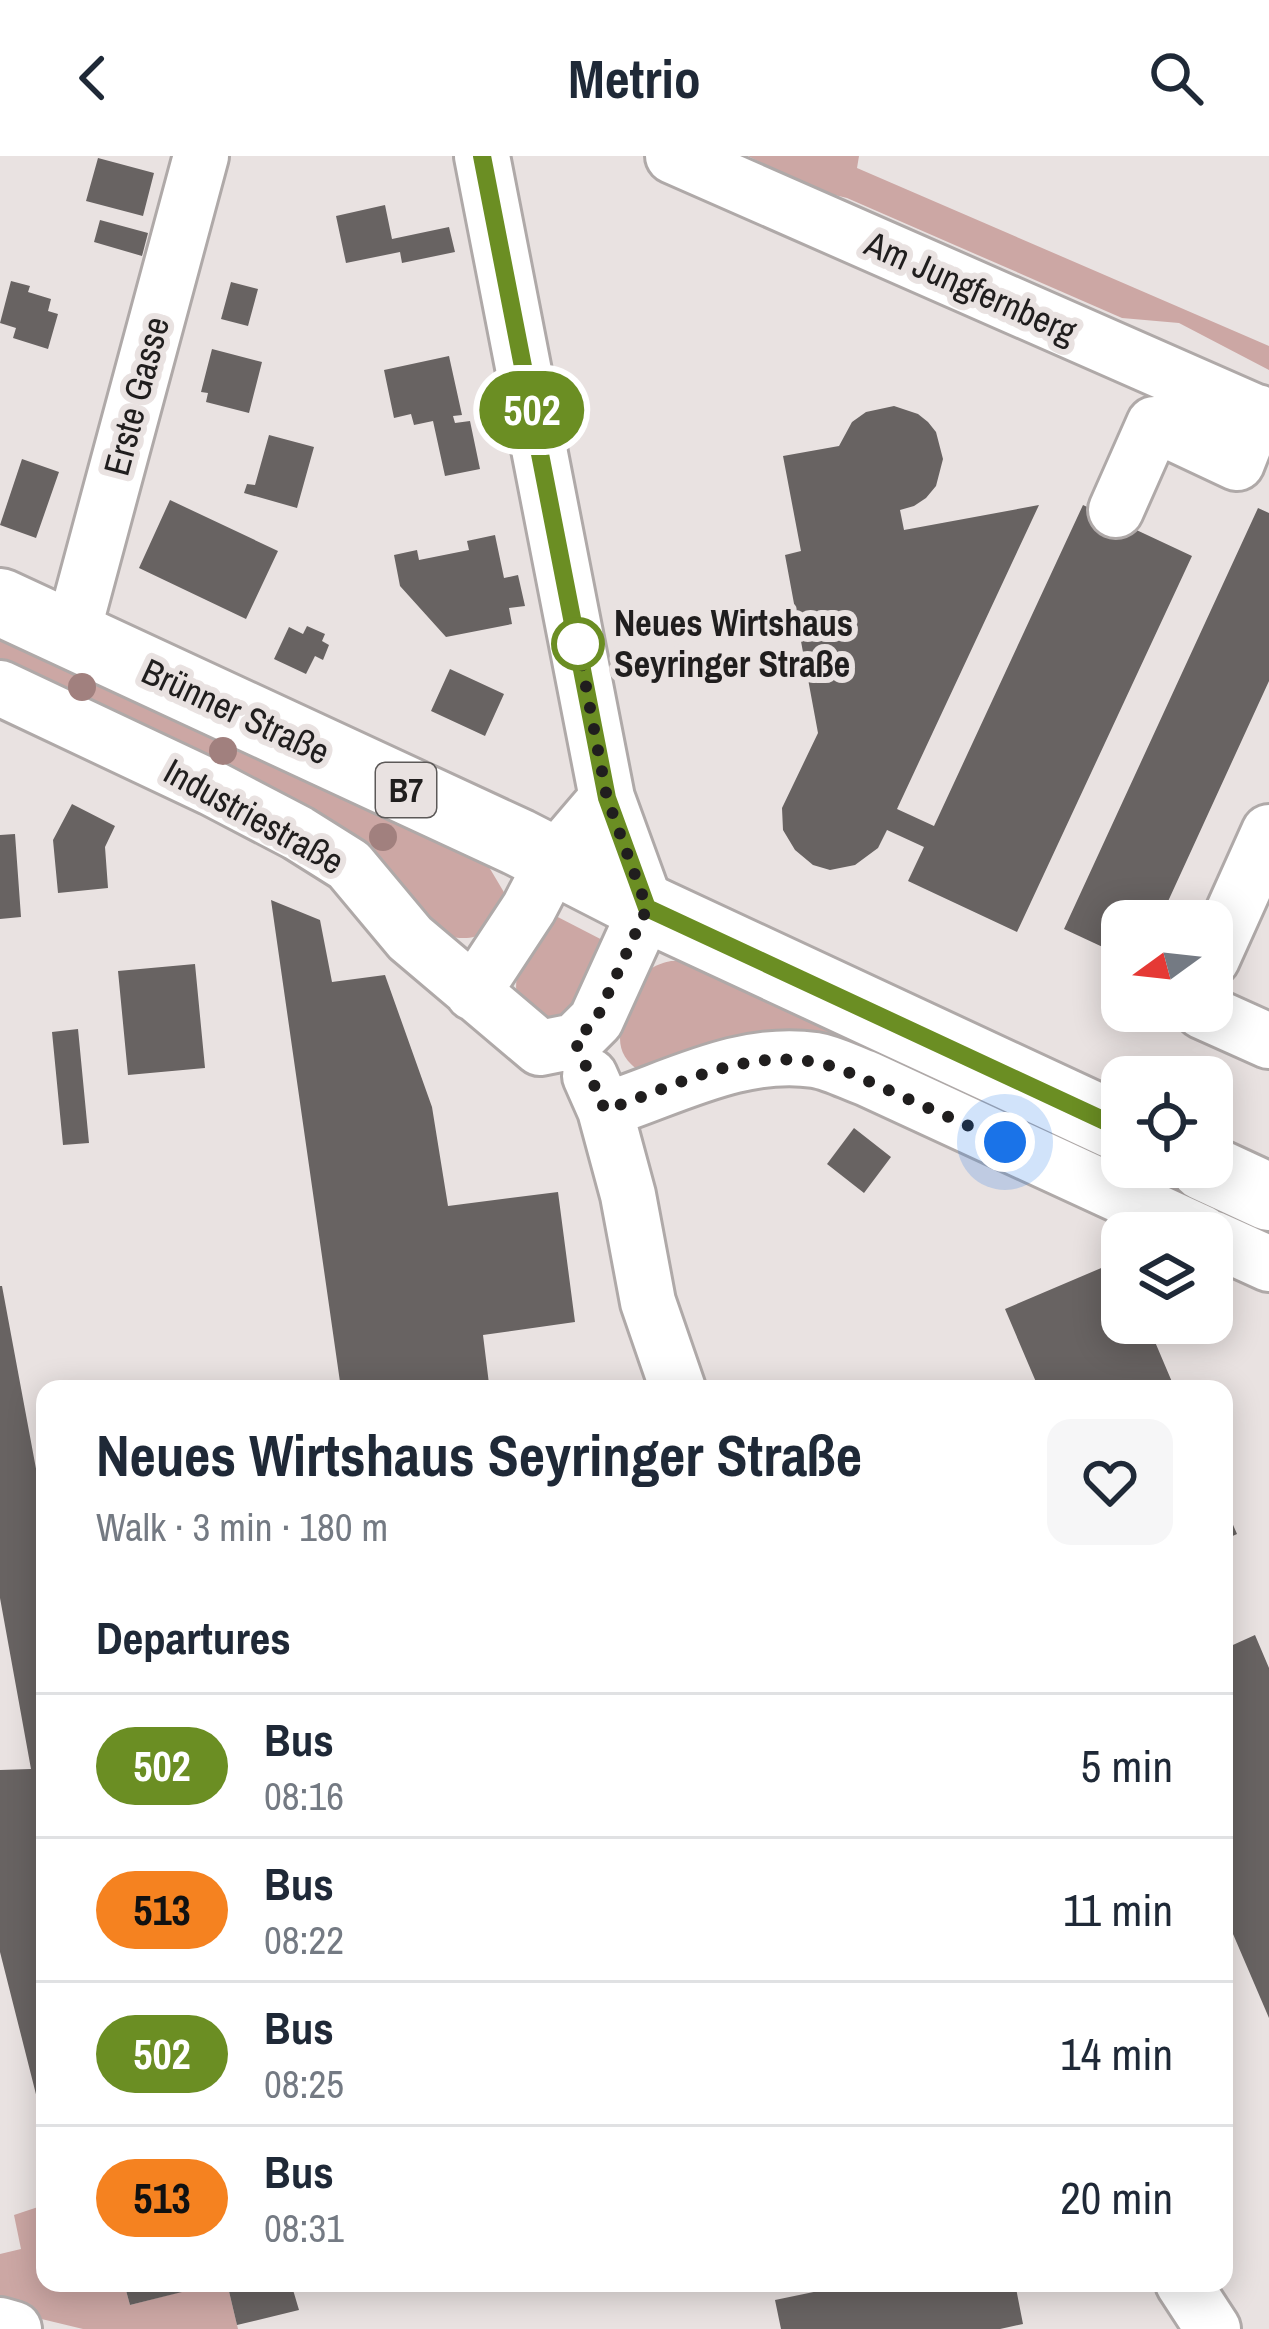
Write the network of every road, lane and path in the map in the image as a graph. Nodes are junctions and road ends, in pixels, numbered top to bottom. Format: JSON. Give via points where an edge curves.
{"nodes":[{"id":1,"x":201,"y":156,"type":"edge"},
{"id":2,"x":482,"y":156,"type":"edge"},
{"id":3,"x":673,"y":156,"type":"edge"},
{"id":4,"x":1263,"y":415,"type":"edge"},
{"id":5,"x":1116,"y":510,"type":"dead end"},
{"id":6,"x":0,"y":602,"type":"edge"},
{"id":7,"x":72,"y":635,"type":"junction"},
{"id":8,"x":0,"y":688,"type":"edge"},
{"id":9,"x":607,"y":798,"type":"junction"},
{"id":10,"x":1269,"y":832,"type":"edge"},
{"id":11,"x":554,"y":860,"type":"junction"},
{"id":12,"x":647,"y":908,"type":"junction"},
{"id":13,"x":1236,"y":946,"type":"edge"},
{"id":14,"x":472,"y":993,"type":"junction"},
{"id":15,"x":1233,"y":1025,"type":"edge"},
{"id":16,"x":575,"y":1041,"type":"junction"},
{"id":17,"x":1269,"y":1041,"type":"edge"},
{"id":18,"x":605,"y":1110,"type":"junction"},
{"id":19,"x":1101,"y":1119,"type":"edge"},
{"id":20,"x":1233,"y":1180,"type":"edge"},
{"id":21,"x":1269,"y":1197,"type":"edge"},
{"id":22,"x":1156,"y":1212,"type":"edge"},
{"id":23,"x":1233,"y":1248,"type":"edge"},
{"id":24,"x":1269,"y":1264,"type":"edge"},
{"id":25,"x":675,"y":1380,"type":"edge"},
{"id":26,"x":0,"y":2325,"type":"edge"},
{"id":27,"x":14,"y":2329,"type":"edge"}],
"edges":[{"from":1,"to":7,"type":"street","name":"Erste Gasse"},
{"from":2,"to":9,"type":"street"},
{"from":3,"to":4,"type":"street","name":"Am Jungfernberg"},
{"from":4,"to":5,"type":"street","via":[[1237,463],[1154,424]]},
{"from":6,"to":7,"type":"main road","name":"Brünner Straße","number":"B7"},
{"from":7,"to":11,"type":"main road","name":"Brünner Straße","number":"B7"},
{"from":8,"to":14,"type":"street","name":"Industriestraße","via":[[298,833],[349,866],[410,938]]},
{"from":9,"to":11,"type":"street"},
{"from":9,"to":12,"type":"street"},
{"from":10,"to":13,"type":"street"},
{"from":11,"to":12,"type":"main road","name":"Brünner Straße","number":"B7"},
{"from":11,"to":14,"type":"street"},
{"from":12,"to":16,"type":"street","via":[[596,1020]]},
{"from":12,"to":19,"type":"main road","name":"Brünner Straße","number":"B7"},
{"from":14,"to":16,"type":"street","name":"Industriestraße","via":[[540,1048]]},
{"from":15,"to":17,"type":"street"},
{"from":16,"to":18,"type":"street"},
{"from":18,"to":22,"type":"street","via":[[741,1063],[819,1061]]},
{"from":18,"to":25,"type":"street","via":[[648,1302]]},
{"from":20,"to":21,"type":"main road"},
{"from":23,"to":24,"type":"street"},
{"from":26,"to":27,"type":"street"}]}
